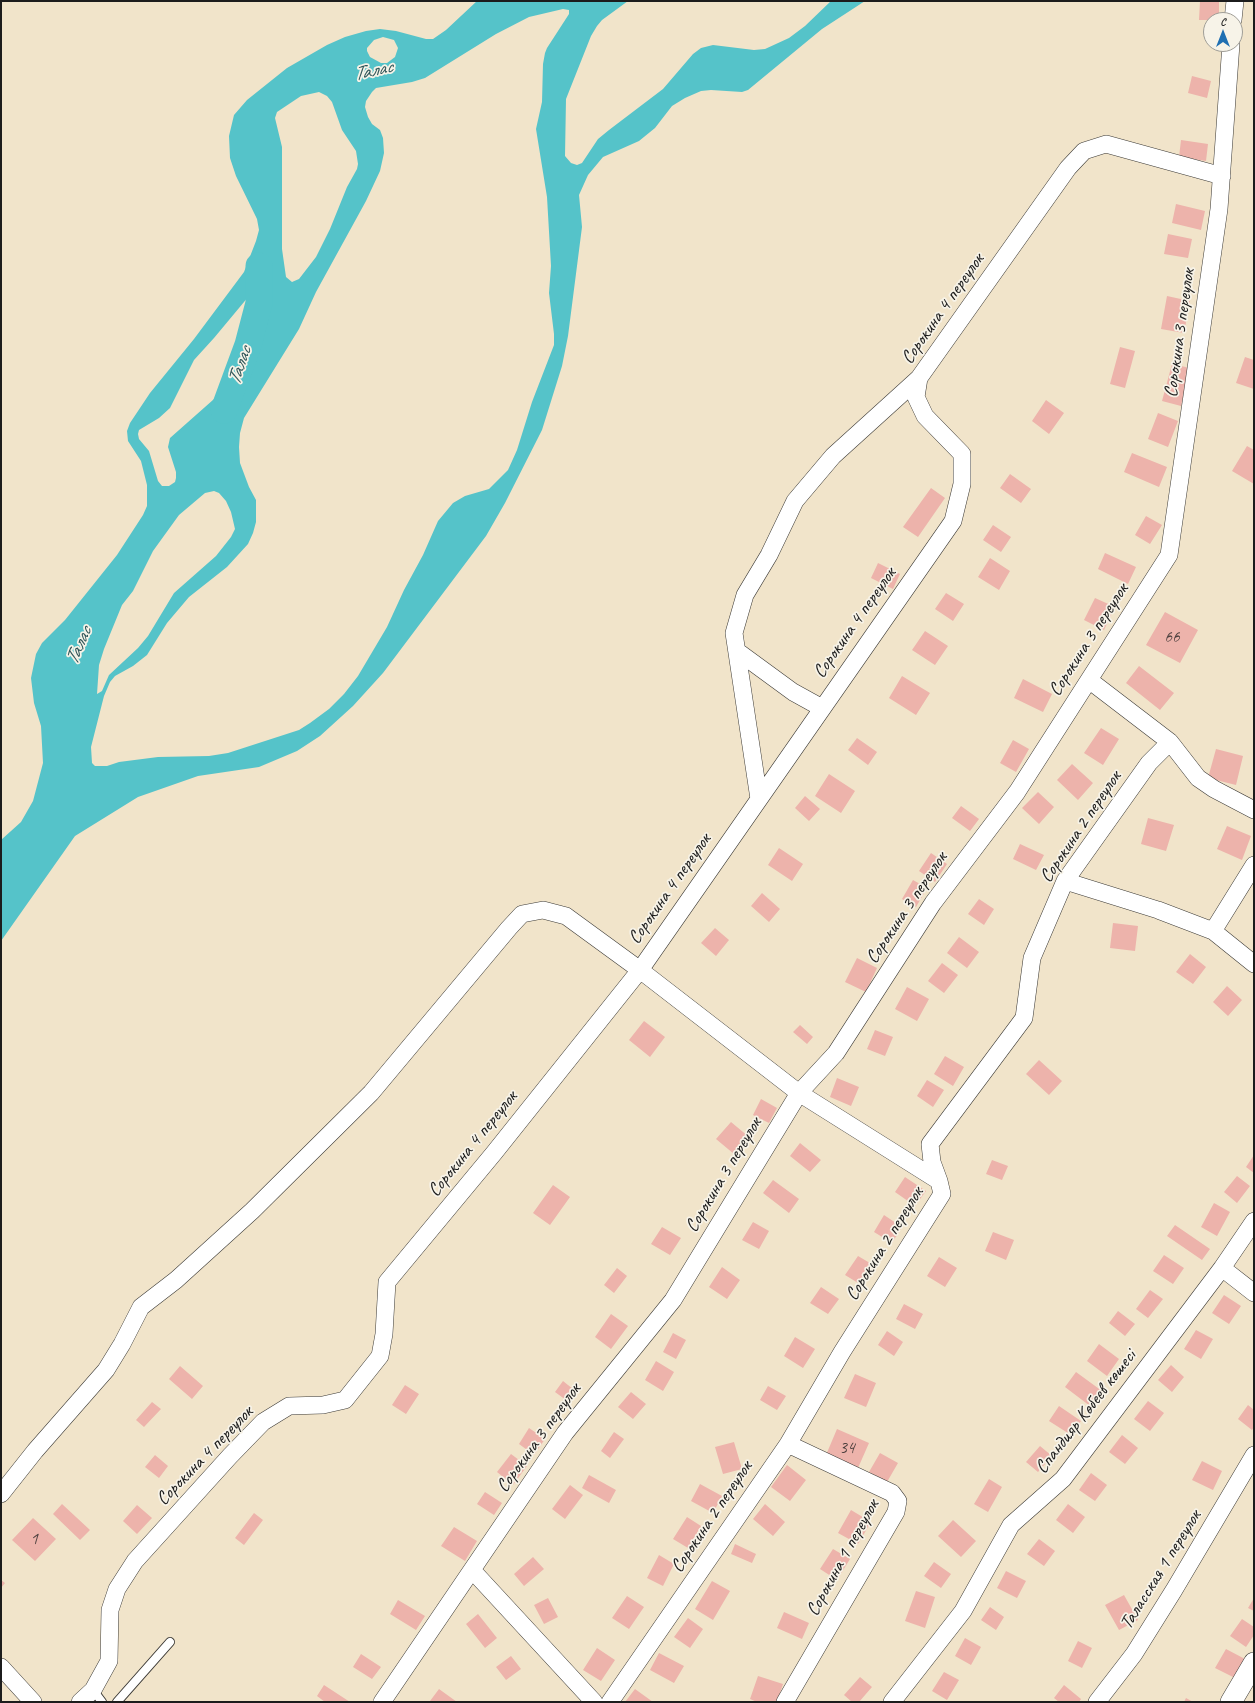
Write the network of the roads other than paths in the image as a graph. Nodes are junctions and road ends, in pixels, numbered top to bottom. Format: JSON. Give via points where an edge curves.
{"nodes":[{"id":1,"x":1235,"y":1,"type":"edge"},
{"id":2,"x":1234,"y":12,"type":"edge"},
{"id":3,"x":1230,"y":52,"type":"edge"},
{"id":4,"x":1222,"y":176,"type":"junction"},
{"id":5,"x":919,"y":378,"type":"junction"},
{"id":6,"x":737,"y":652,"type":"junction"},
{"id":7,"x":1088,"y":680,"type":"junction"},
{"id":8,"x":822,"y":708,"type":"junction"},
{"id":9,"x":1170,"y":742,"type":"junction"},
{"id":10,"x":759,"y":799,"type":"junction"},
{"id":11,"x":1254,"y":810,"type":"edge"},
{"id":12,"x":1254,"y":865,"type":"edge"},
{"id":13,"x":1065,"y":881,"type":"junction"},
{"id":14,"x":1213,"y":932,"type":"junction"},
{"id":15,"x":1254,"y":964,"type":"edge"},
{"id":16,"x":640,"y":970,"type":"junction"},
{"id":17,"x":799,"y":1093,"type":"junction"},
{"id":18,"x":939,"y":1181,"type":"junction"},
{"id":19,"x":1254,"y":1221,"type":"edge"},
{"id":20,"x":1222,"y":1268,"type":"junction"},
{"id":21,"x":1254,"y":1293,"type":"edge"},
{"id":22,"x":788,"y":1444,"type":"junction"},
{"id":23,"x":1254,"y":1455,"type":"edge"},
{"id":24,"x":1,"y":1494,"type":"edge"},
{"id":25,"x":472,"y":1570,"type":"junction"},
{"id":26,"x":170,"y":1642,"type":"dead end"},
{"id":27,"x":1254,"y":1663,"type":"edge"},
{"id":28,"x":1,"y":1667,"type":"edge"},
{"id":29,"x":97,"y":1696,"type":"edge"},
{"id":30,"x":33,"y":1702,"type":"edge"},
{"id":31,"x":80,"y":1702,"type":"edge"},
{"id":32,"x":117,"y":1702,"type":"edge"},
{"id":33,"x":382,"y":1702,"type":"edge"},
{"id":34,"x":594,"y":1702,"type":"edge"},
{"id":35,"x":610,"y":1702,"type":"edge"},
{"id":36,"x":786,"y":1702,"type":"edge"},
{"id":37,"x":892,"y":1702,"type":"edge"},
{"id":38,"x":1097,"y":1702,"type":"edge"},
{"id":39,"x":1231,"y":1702,"type":"edge"}],
"edges":[{"from":1,"to":2,"type":"street"},
{"from":3,"to":4,"type":"street","name":"Сорокина 3 переулок"},
{"from":4,"to":5,"type":"street","name":"Сорокина 4 переулок","via":[[1106,144],[1084,151],[1064,174]]},
{"from":4,"to":7,"type":"street","name":"Сорокина 3 переулок","via":[[1169,555]]},
{"from":5,"to":6,"type":"street","via":[[833,456],[795,501],[769,556],[745,595],[734,633]]},
{"from":5,"to":8,"type":"street","name":"Сорокина 4 переулок","via":[[916,397],[925,416],[962,454],[962,484],[952,521]]},
{"from":6,"to":8,"type":"street","via":[[793,692]]},
{"from":6,"to":10,"type":"street"},
{"from":7,"to":9,"type":"street"},
{"from":7,"to":17,"type":"street","name":"Сорокина 3 переулок","via":[[1017,792],[933,903],[836,1053]]},
{"from":8,"to":10,"type":"street","name":"Сорокина 4 переулок"},
{"from":9,"to":11,"type":"street","via":[[1198,778]]},
{"from":9,"to":13,"type":"street","name":"Сорокина 2 переулок","via":[[1149,763]]},
{"from":10,"to":16,"type":"street","name":"Сорокина 4 переулок"},
{"from":12,"to":14,"type":"street"},
{"from":13,"to":14,"type":"street","via":[[1158,910]]},
{"from":13,"to":18,"type":"street","name":"Сорокина 2 переулок","via":[[1032,958],[1024,1018],[930,1144],[932,1162]]},
{"from":14,"to":15,"type":"street"},
{"from":16,"to":17,"type":"street"},
{"from":16,"to":24,"type":"street","via":[[566,916],[543,910],[522,914],[371,1093],[252,1211],[176,1280],[141,1307],[106,1370]]},
{"from":16,"to":29,"type":"street","name":"Сорокина 4 переулок","via":[[387,1282],[380,1356],[345,1400],[324,1405],[289,1406],[263,1422],[135,1561],[117,1589],[110,1610],[109,1661]]},
{"from":17,"to":18,"type":"street"},
{"from":17,"to":25,"type":"street","name":"Сорокина 3 переулок","via":[[673,1300],[565,1433]]},
{"from":18,"to":22,"type":"street","name":"Сорокина 2 переулок","via":[[942,1194],[842,1352]]},
{"from":19,"to":20,"type":"street","name":"Спандияр Көбеев көшесі"},
{"from":20,"to":21,"type":"street"},
{"from":20,"to":37,"type":"street","name":"Спандияр Көбеев көшесі","via":[[1063,1479],[1011,1525],[963,1611]]},
{"from":22,"to":35,"type":"street","name":"Сорокина 2 переулок"},
{"from":22,"to":36,"type":"street","name":"Сорокина 1 переулок","via":[[892,1493],[898,1502],[896,1512]]},
{"from":23,"to":38,"type":"street","name":"Таласская 1 переулок","via":[[1134,1654]]},
{"from":25,"to":33,"type":"street","name":"Сорокина 3 переулок"},
{"from":25,"to":34,"type":"street"},
{"from":26,"to":32,"type":"lane"},
{"from":27,"to":39,"type":"street"},
{"from":28,"to":30,"type":"street"},
{"from":29,"to":31,"type":"street","name":"Сорокина 4 переулок"}]}
